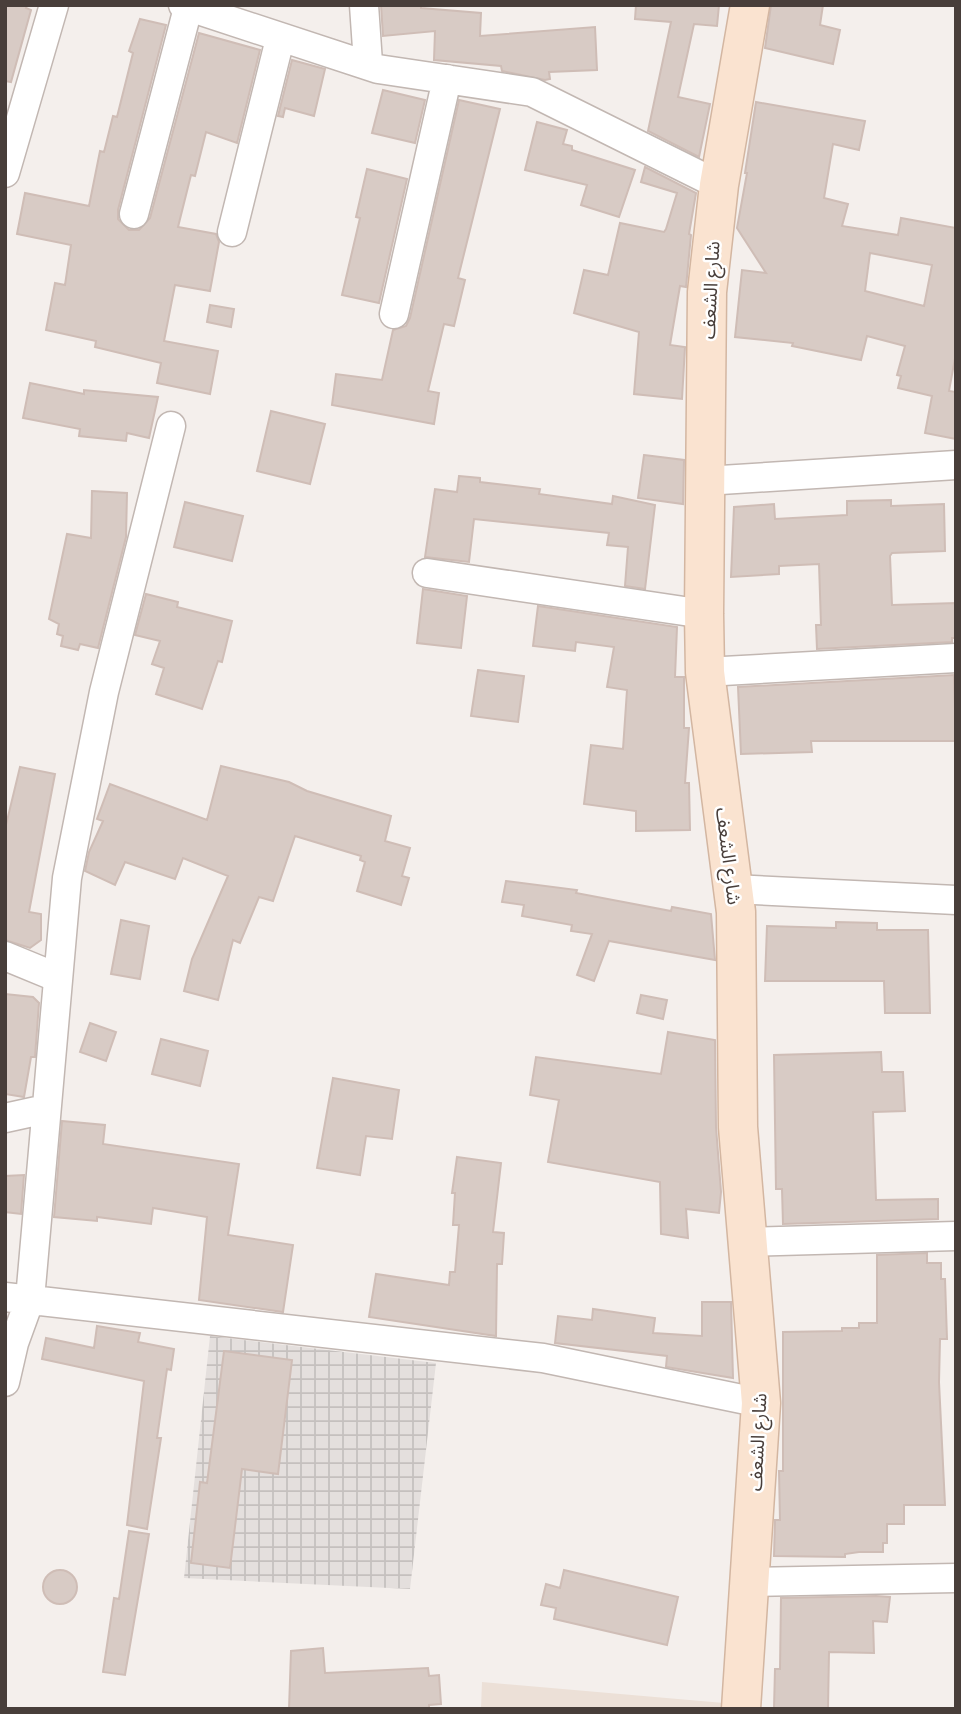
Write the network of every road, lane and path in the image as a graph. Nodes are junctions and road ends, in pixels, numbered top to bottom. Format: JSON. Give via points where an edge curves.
{"nodes":[{"id":1,"x":54,"y":5,"type":"edge"},
{"id":2,"x":364,"y":5,"type":"edge"},
{"id":3,"x":750,"y":5,"type":"edge"},
{"id":4,"x":186,"y":6,"type":"edge"},
{"id":5,"x":280,"y":39,"type":"junction"},
{"id":6,"x":368,"y":63,"type":"junction"},
{"id":7,"x":447,"y":79,"type":"junction"},
{"id":8,"x":5,"y":173,"type":"edge"},
{"id":9,"x":719,"y":185,"type":"junction"},
{"id":10,"x":134,"y":214,"type":"dead end"},
{"id":11,"x":232,"y":232,"type":"dead end"},
{"id":12,"x":394,"y":314,"type":"dead end"},
{"id":13,"x":171,"y":426,"type":"dead end"},
{"id":14,"x":956,"y":466,"type":"edge"},
{"id":15,"x":705,"y":481,"type":"junction"},
{"id":16,"x":427,"y":573,"type":"dead end"},
{"id":17,"x":704,"y":614,"type":"junction"},
{"id":18,"x":956,"y":658,"type":"edge"},
{"id":19,"x":705,"y":672,"type":"junction"},
{"id":20,"x":733,"y":890,"type":"junction"},
{"id":21,"x":956,"y":900,"type":"edge"},
{"id":22,"x":5,"y":956,"type":"edge"},
{"id":23,"x":56,"y":977,"type":"junction"},
{"id":24,"x":46,"y":1109,"type":"junction"},
{"id":25,"x":5,"y":1118,"type":"edge"},
{"id":26,"x":956,"y":1237,"type":"edge"},
{"id":27,"x":746,"y":1242,"type":"junction"},
{"id":28,"x":17,"y":1298,"type":"edge"},
{"id":29,"x":5,"y":1382,"type":"edge"},
{"id":30,"x":761,"y":1403,"type":"junction"},
{"id":31,"x":956,"y":1558,"type":"edge"},
{"id":32,"x":955,"y":1578,"type":"edge"},
{"id":33,"x":748,"y":1582,"type":"junction"},
{"id":34,"x":741,"y":1709,"type":"edge"}],
"edges":[{"from":1,"to":8,"type":"street"},
{"from":2,"to":6,"type":"street"},
{"from":3,"to":9,"type":"street","name":"شارع الشعف"},
{"from":4,"to":5,"type":"street"},
{"from":4,"to":10,"type":"street"},
{"from":5,"to":6,"type":"street"},
{"from":5,"to":11,"type":"street"},
{"from":6,"to":7,"type":"street","via":[[379,69]]},
{"from":7,"to":9,"type":"street","via":[[532,92]]},
{"from":7,"to":12,"type":"street"},
{"from":9,"to":15,"type":"street","name":"شارع الشعف","via":[[707,292]]},
{"from":13,"to":23,"type":"street","via":[[101,705],[67,878]]},
{"from":14,"to":15,"type":"street"},
{"from":15,"to":17,"type":"street","name":"شارع الشعف"},
{"from":16,"to":17,"type":"street"},
{"from":17,"to":19,"type":"street","name":"شارع الشعف"},
{"from":18,"to":19,"type":"street"},
{"from":19,"to":20,"type":"street","name":"شارع الشعف"},
{"from":20,"to":21,"type":"street"},
{"from":20,"to":27,"type":"street","name":"شارع الشعف","via":[[738,1127]]},
{"from":22,"to":23,"type":"street"},
{"from":23,"to":24,"type":"street"},
{"from":24,"to":25,"type":"street"},
{"from":24,"to":28,"type":"street"},
{"from":26,"to":27,"type":"street"},
{"from":27,"to":30,"type":"street","name":"شارع الشعف"},
{"from":28,"to":29,"type":"street"},
{"from":28,"to":30,"type":"street","via":[[543,1358]]},
{"from":30,"to":33,"type":"street","name":"شارع الشعف"},
{"from":31,"to":32,"type":"street"},
{"from":32,"to":33,"type":"street"},
{"from":33,"to":34,"type":"street","name":"شارع الشعف"}]}
